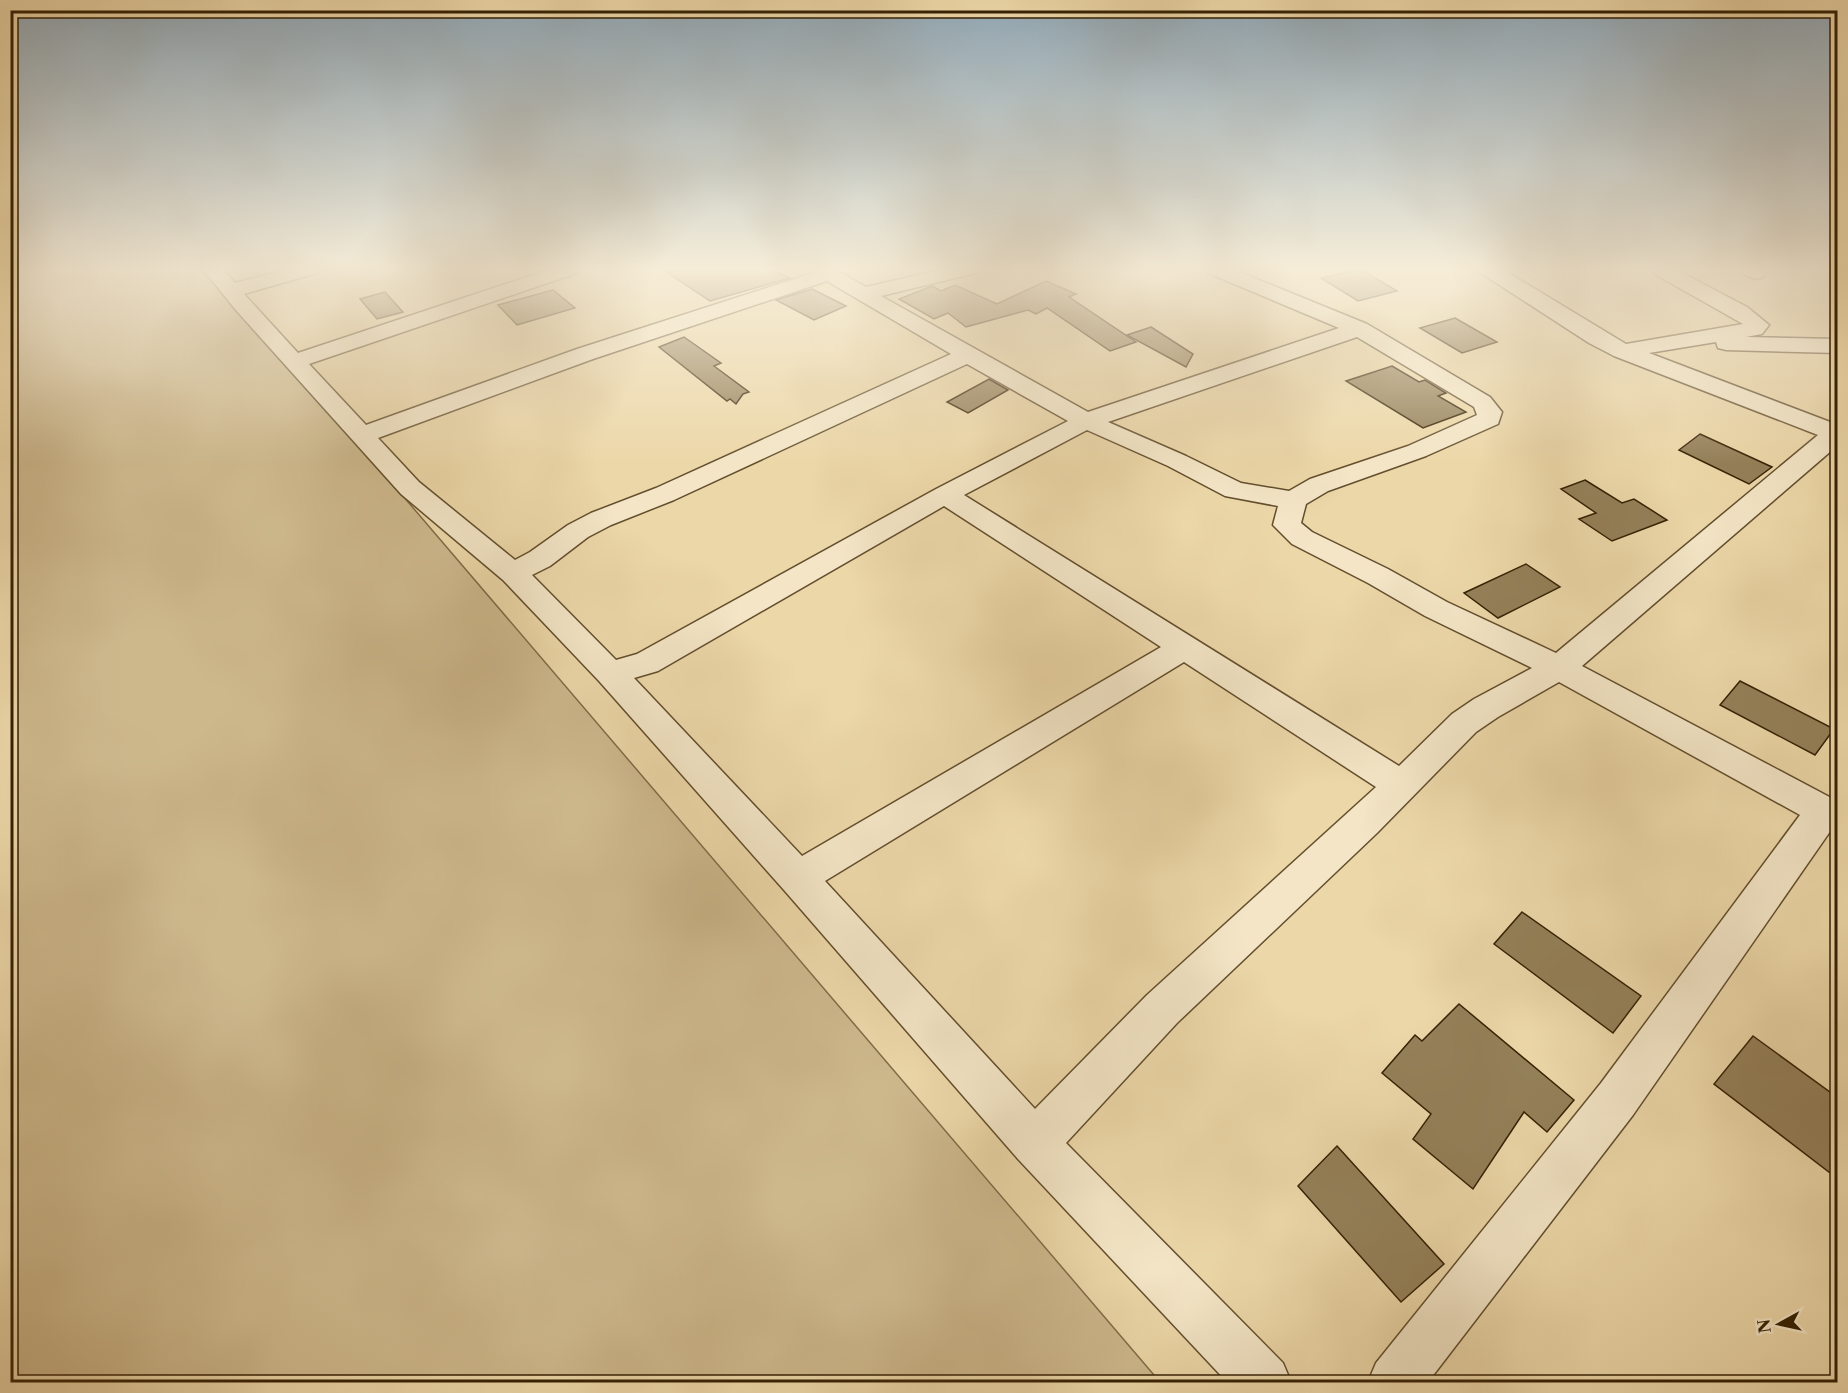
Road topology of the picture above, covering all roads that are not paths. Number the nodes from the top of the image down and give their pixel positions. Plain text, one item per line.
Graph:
1 (269, 334) edge
2 (377, 334) edge
3 (643, 334) edge
4 (932, 334) edge
5 (1344, 334) edge
6 (1367, 334) edge
7 (1591, 334) edge
8 (1724, 334) edge
9 (1682, 341) junction
10 (1838, 346) edge
11 (1622, 351) junction
12 (968, 355) junction
13 (294, 362) junction
14 (1086, 421) junction
15 (1837, 433) edge
16 (361, 435) junction
17 (945, 495) junction
18 (1290, 513) junction
19 (513, 573) junction
20 (1185, 647) junction
21 (1559, 668) junction
22 (610, 673) junction
23 (1401, 785) junction
24 (1833, 809) edge
25 (798, 878) junction
26 (1034, 1143) junction
27 (1264, 1383) edge
28 (1395, 1383) edge

1 - 13 street
2 - 13 street
3 - 16 street
4 - 12 street
5 - 14 street
6 - 18 street
7 - 11 street
8 - 9 street
9 - 10 street
9 - 11 street
11 - 15 street
12 - 14 street
12 - 19 street
13 - 16 street
14 - 17 street
14 - 18 street
15 - 21 street
16 - 19 street
17 - 20 street
17 - 22 street
18 - 21 street
19 - 22 street
20 - 23 street
20 - 25 street
21 - 23 street
21 - 24 street
22 - 25 street
23 - 26 street
24 - 28 street
25 - 26 street
26 - 27 street

